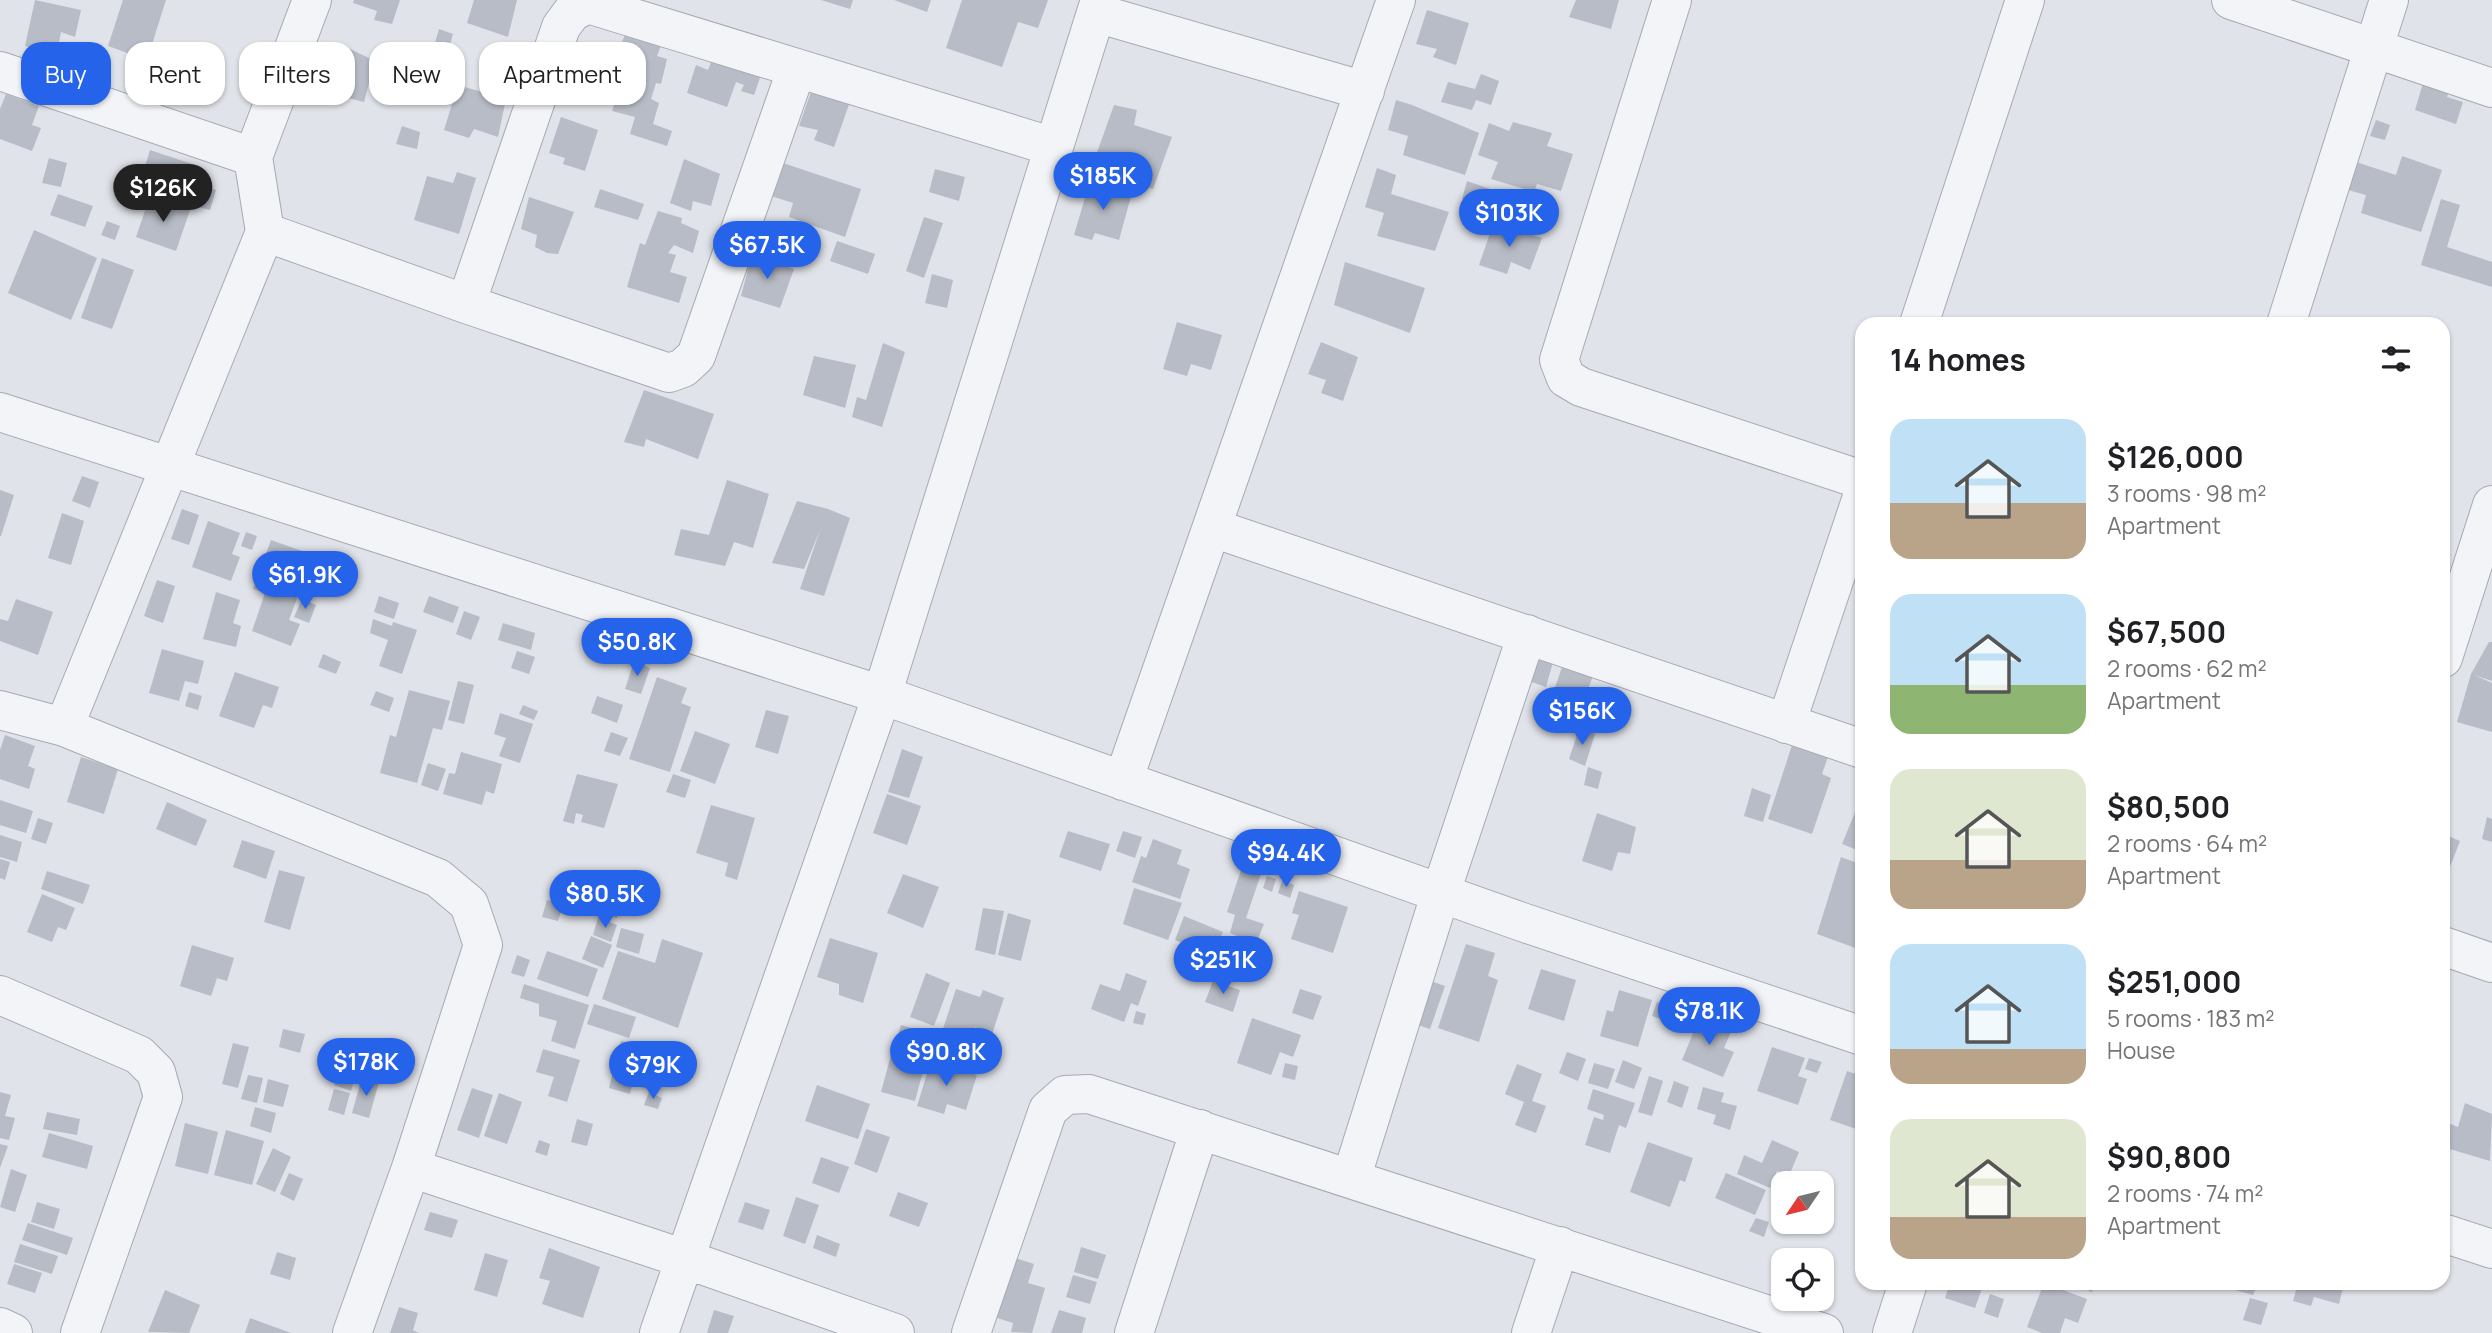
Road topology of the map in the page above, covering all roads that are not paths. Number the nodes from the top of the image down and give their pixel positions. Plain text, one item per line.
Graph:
1 (312, 0) edge
2 (1396, 0) edge
3 (1672, 0) edge
4 (2025, 0) edge
5 (2231, 0) edge
6 (2389, 0) edge
7 (1098, 7) edge
8 (2375, 48) junction
9 (797, 68) junction
10 (0, 71) edge
11 (2492, 88) edge
12 (1365, 91) junction
13 (1054, 146) junction
14 (253, 157) junction
15 (265, 232) junction
16 (466, 304) junction
17 (1921, 317) edge
18 (2288, 317) edge
19 (0, 412) edge
20 (170, 467) junction
21 (1855, 478) edge
22 (2492, 505) edge
23 (1855, 518) edge
24 (1213, 528) junction
25 (2465, 609) edge
26 (1527, 634) junction
27 (2450, 642) edge
28 (882, 695) junction
29 (0, 710) edge
30 (1786, 724) junction
31 (64, 727) junction
32 (1855, 747) edge
33 (1123, 780) junction
34 (1441, 892) junction
35 (2450, 948) edge
36 (2492, 962) edge
37 (0, 995) edge
38 (1855, 1034) edge
39 (1200, 1129) junction
40 (411, 1168) junction
41 (1352, 1179) junction
42 (2450, 1235) edge
43 (1560, 1247) junction
44 (2492, 1249) edge
45 (685, 1259) junction
46 (1906, 1290) edge
47 (0, 1327) edge
48 (13, 1333) edge
49 (80, 1333) edge
50 (352, 1333) edge
51 (659, 1333) edge
52 (895, 1333) edge
53 (971, 1333) edge
54 (1134, 1333) edge
55 (1531, 1333) edge
56 (1824, 1333) edge
57 (1892, 1333) edge

1 - 14 street
2 - 12 street
3 - 21 street
4 - 17 street
5 - 8 street
6 - 8 street
7 - 12 street
7 - 13 street
8 - 11 street
8 - 18 street
9 - 13 street
9 - 16 street
9 - 16 street
10 - 14 street
12 - 24 street
13 - 28 street
14 - 15 street
15 - 16 street
15 - 20 street
19 - 20 street
20 - 28 street
20 - 31 street
22 - 25 street
23 - 30 street
24 - 26 street
24 - 33 street
25 - 27 street
26 - 30 street
26 - 34 street
28 - 33 street
28 - 45 street
29 - 31 street
30 - 32 street
31 - 40 street
33 - 34 street
34 - 38 street
34 - 41 street
35 - 36 street
37 - 49 street
39 - 41 street
39 - 53 street
39 - 54 street
40 - 45 street
40 - 50 street
41 - 43 street
42 - 44 street
43 - 55 street
43 - 56 street
45 - 51 street
45 - 52 street
46 - 57 street
47 - 48 street

